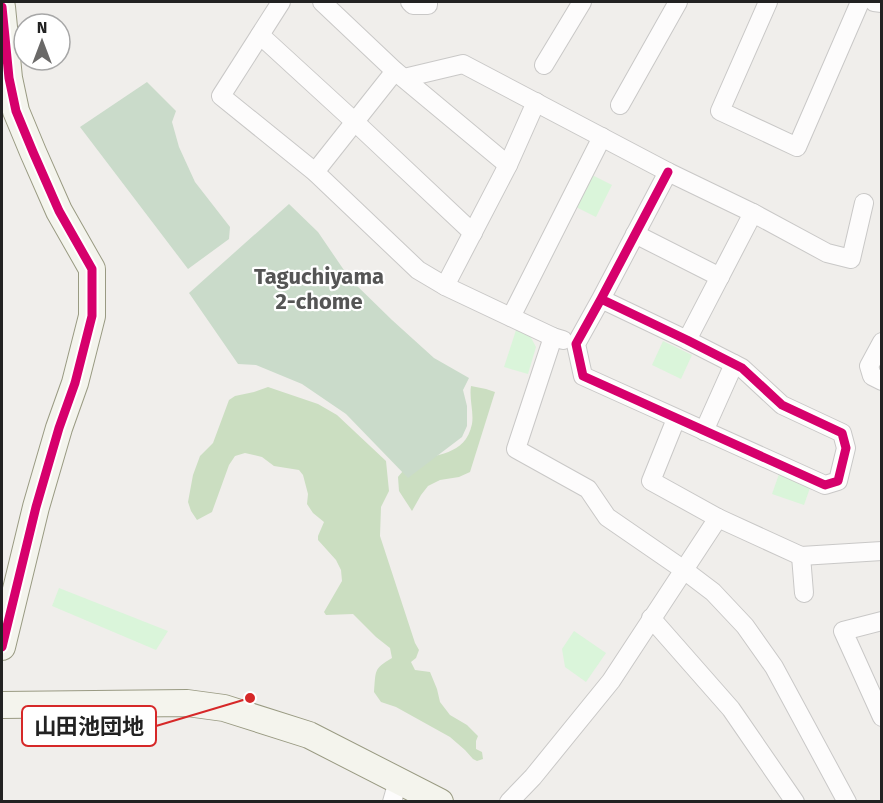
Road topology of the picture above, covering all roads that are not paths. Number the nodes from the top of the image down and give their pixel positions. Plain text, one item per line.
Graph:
1 (281, 2) edge
2 (322, 2) edge
3 (410, 2) edge
4 (428, 2) edge
5 (582, 2) edge
6 (678, 2) edge
7 (768, 2) edge
8 (860, 2) edge
9 (874, 2) edge
10 (882, 3) edge
11 (2, 7) edge
12 (260, 35) junction
13 (544, 65) dead end
14 (400, 75) junction
15 (536, 102) junction
16 (620, 105) dead end
17 (355, 122) junction
18 (602, 137) junction
19 (508, 165) junction
20 (315, 172) junction
21 (668, 172) junction
22 (864, 203) dead end
23 (753, 213) junction
24 (473, 233) junction
25 (635, 234) junction
26 (720, 277) junction
27 (445, 286) junction
28 (601, 299) junction
29 (511, 317) junction
30 (553, 337) junction
31 (687, 340) junction
32 (882, 342) edge
33 (576, 344) junction
34 (734, 364) junction
35 (882, 381) edge
36 (676, 419) junction
37 (704, 431) junction
38 (718, 518) junction
39 (882, 551) edge
40 (801, 556) junction
41 (684, 570) junction
42 (804, 593) dead end
43 (7, 598) edge
44 (651, 618) junction
45 (882, 621) edge
46 (2, 647) edge
47 (2, 705) edge
48 (882, 717) edge
49 (395, 791) edge
50 (440, 801) edge
51 (509, 801) edge
52 (795, 801) edge
53 (847, 801) edge

1 - 12 street
2 - 14 street
3 - 4 street
5 - 13 street
6 - 16 street
7 - 8 street
9 - 10 street
11 - 43 street
12 - 17 street
12 - 20 street
14 - 15 street
14 - 17 street
14 - 19 street
15 - 18 street
15 - 19 street
17 - 20 street
17 - 24 street
18 - 21 street
18 - 29 street
19 - 24 street
20 - 27 street
21 - 23 street
21 - 25 street
22 - 23 street
23 - 26 street
24 - 27 street
25 - 26 street
25 - 28 street
26 - 31 street
27 - 29 street
28 - 31 street
28 - 33 street
29 - 30 street
30 - 33 street
30 - 41 street
31 - 34 street
32 - 35 street
33 - 36 street
34 - 37 street
34 - 37 street
36 - 37 street
36 - 38 street
38 - 40 street
38 - 41 street
39 - 40 street
40 - 42 street
41 - 44 street
41 - 53 street
43 - 46 street
44 - 51 street
44 - 52 street
45 - 48 street
47 - 49 street
49 - 50 street

